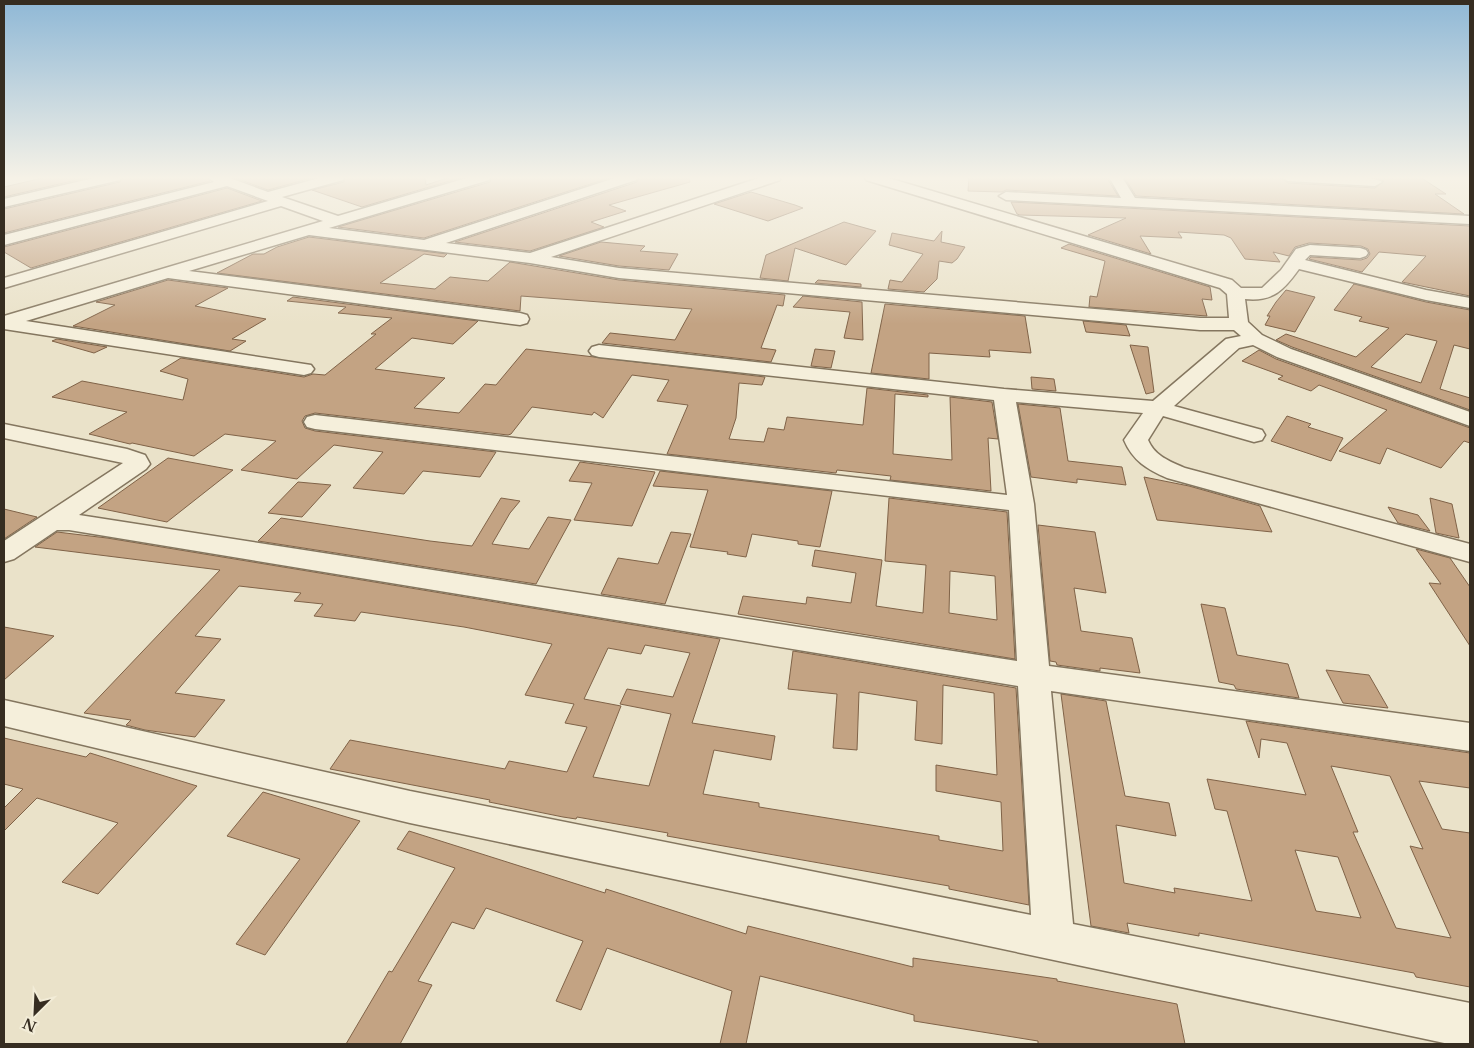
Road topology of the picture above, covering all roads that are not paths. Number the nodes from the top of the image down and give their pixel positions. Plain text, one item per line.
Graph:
1 (55, 226) edge
2 (188, 226) edge
3 (320, 226) edge
4 (481, 226) edge
5 (627, 226) edge
6 (1034, 226) edge
7 (306, 230) junction
8 (4, 240) edge
9 (422, 245) junction
10 (1360, 253) dead end
11 (530, 258) junction
12 (1296, 263) junction
13 (164, 273) junction
14 (4, 283) edge
15 (1236, 292) junction
16 (1470, 303) edge
17 (520, 319) dead end
18 (4, 323) edge
19 (1247, 331) junction
20 (599, 351) dead end
21 (304, 369) dead end
22 (1004, 395) junction
23 (1158, 408) junction
24 (1470, 419) edge
25 (314, 422) dead end
26 (4, 431) edge
27 (1254, 435) dead end
28 (1021, 504) junction
29 (51, 522) junction
30 (4, 553) edge
31 (1470, 553) edge
32 (1034, 676) junction
33 (4, 713) edge
34 (1470, 737) edge
35 (1052, 940) junction
36 (1470, 1026) edge

1 - 8 street
2 - 14 street
3 - 7 street
4 - 9 street
5 - 11 street
6 - 15 street
7 - 9 street
7 - 13 street
9 - 11 street
10 - 12 street
11 - 19 street
12 - 15 street
12 - 16 street
13 - 17 street
13 - 18 street
15 - 19 street
18 - 21 street
19 - 23 street
19 - 24 street
20 - 22 street
22 - 23 street
22 - 28 street
23 - 27 street
23 - 31 street
25 - 28 street
26 - 29 street
28 - 32 street
29 - 30 street
29 - 32 street
32 - 34 street
32 - 35 street
33 - 35 street
35 - 36 street

